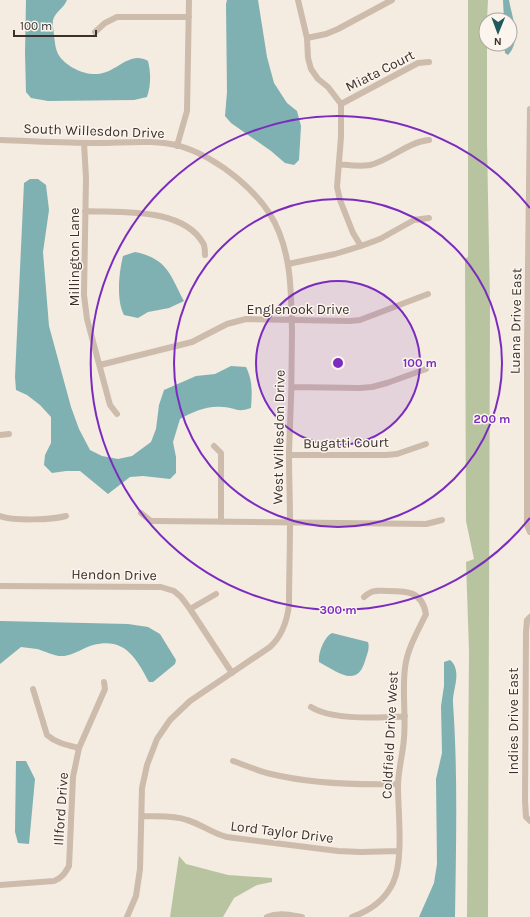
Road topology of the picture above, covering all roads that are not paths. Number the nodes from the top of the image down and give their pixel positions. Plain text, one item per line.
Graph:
1 (189, 0) edge
2 (298, 0) edge
3 (392, 0) edge
4 (189, 17) junction
5 (95, 32) dead end
6 (306, 38) junction
7 (429, 62) dead end
8 (342, 104) junction
9 (530, 109) edge
10 (0, 140) edge
11 (429, 140) dead end
12 (84, 143) junction
13 (177, 146) junction
14 (339, 164) junction
15 (247, 187) joint
16 (530, 209) edge
17 (85, 211) junction
18 (429, 218) dead end
19 (361, 246) junction
20 (205, 255) dead end
21 (288, 264) junction
22 (529, 272) edge
23 (428, 294) dead end
24 (292, 320) junction
25 (529, 335) edge
26 (100, 365) junction
27 (426, 369) dead end
28 (292, 387) junction
29 (117, 414) dead end
30 (9, 434) dead end
31 (0, 435) edge
32 (426, 444) dead end
33 (214, 446) dead end
34 (289, 455) junction
35 (528, 469) edge
36 (141, 513) dead end
37 (0, 516) edge
38 (66, 516) dead end
39 (442, 520) dead end
40 (221, 522) junction
41 (290, 523) junction
42 (530, 532) edge
43 (0, 586) edge
44 (216, 594) dead end
45 (364, 596) dead end
46 (190, 609) junction
47 (529, 618) edge
48 (232, 673) junction
49 (104, 682) dead end
50 (528, 682) edge
51 (33, 689) dead end
52 (312, 707) dead end
53 (405, 716) junction
54 (78, 748) junction
55 (528, 754) edge
56 (233, 761) dead end
57 (398, 784) junction
58 (142, 816) junction
59 (530, 821) edge
60 (399, 852) junction
61 (0, 885) edge
62 (127, 917) edge
63 (267, 917) edge
64 (302, 917) edge
65 (352, 917) edge

1 - 4 street
2 - 6 street
3 - 6 street
4 - 5 street
4 - 13 street
6 - 8 street
7 - 8 street, Miata Court
8 - 14 street
9 - 16 street, Luana Drive East
10 - 12 street, South Willesdon Drive
11 - 14 street
12 - 13 street, South Willesdon Drive
12 - 17 street, Millington Lane
13 - 15 street, South Willesdon Drive
14 - 19 street
15 - 21 street, West Willesdon Drive
16 - 22 street, Luana Drive East
17 - 20 street
17 - 26 street, Millington Lane
18 - 19 street
19 - 21 street
21 - 24 street, West Willesdon Drive
22 - 25 street, Luana Drive East
23 - 24 street, Englenook Drive
24 - 26 street, Englenook Drive
24 - 28 street, West Willesdon Drive
25 - 35 street, Luana Drive East
26 - 29 street, Millington Lane
27 - 28 street
28 - 34 street, West Willesdon Drive
30 - 31 street
32 - 34 street, Bugatti Court
33 - 40 street
34 - 41 street, West Willesdon Drive
35 - 42 street, Luana Drive East
36 - 40 street
37 - 38 street
39 - 41 street
40 - 41 street
41 - 48 street, West Willesdon Drive
43 - 46 street, Hendon Drive
44 - 46 street
45 - 53 street, Coldfield Drive West
46 - 48 street, Hendon Drive
47 - 50 street, Indies Drive East
48 - 58 street, West Willesdon Drive
49 - 54 street, Illford Drive
50 - 55 street, Indies Drive East
51 - 54 street
52 - 53 street
53 - 57 street, Coldfield Drive West
54 - 61 street, Illford Drive
55 - 59 street, Indies Drive East
56 - 57 street
57 - 60 street, Coldfield Drive West
58 - 60 street, Lord Taylor Drive
58 - 62 street, West Willesdon Drive
60 - 65 street, Coldfield Drive West
63 - 64 street

